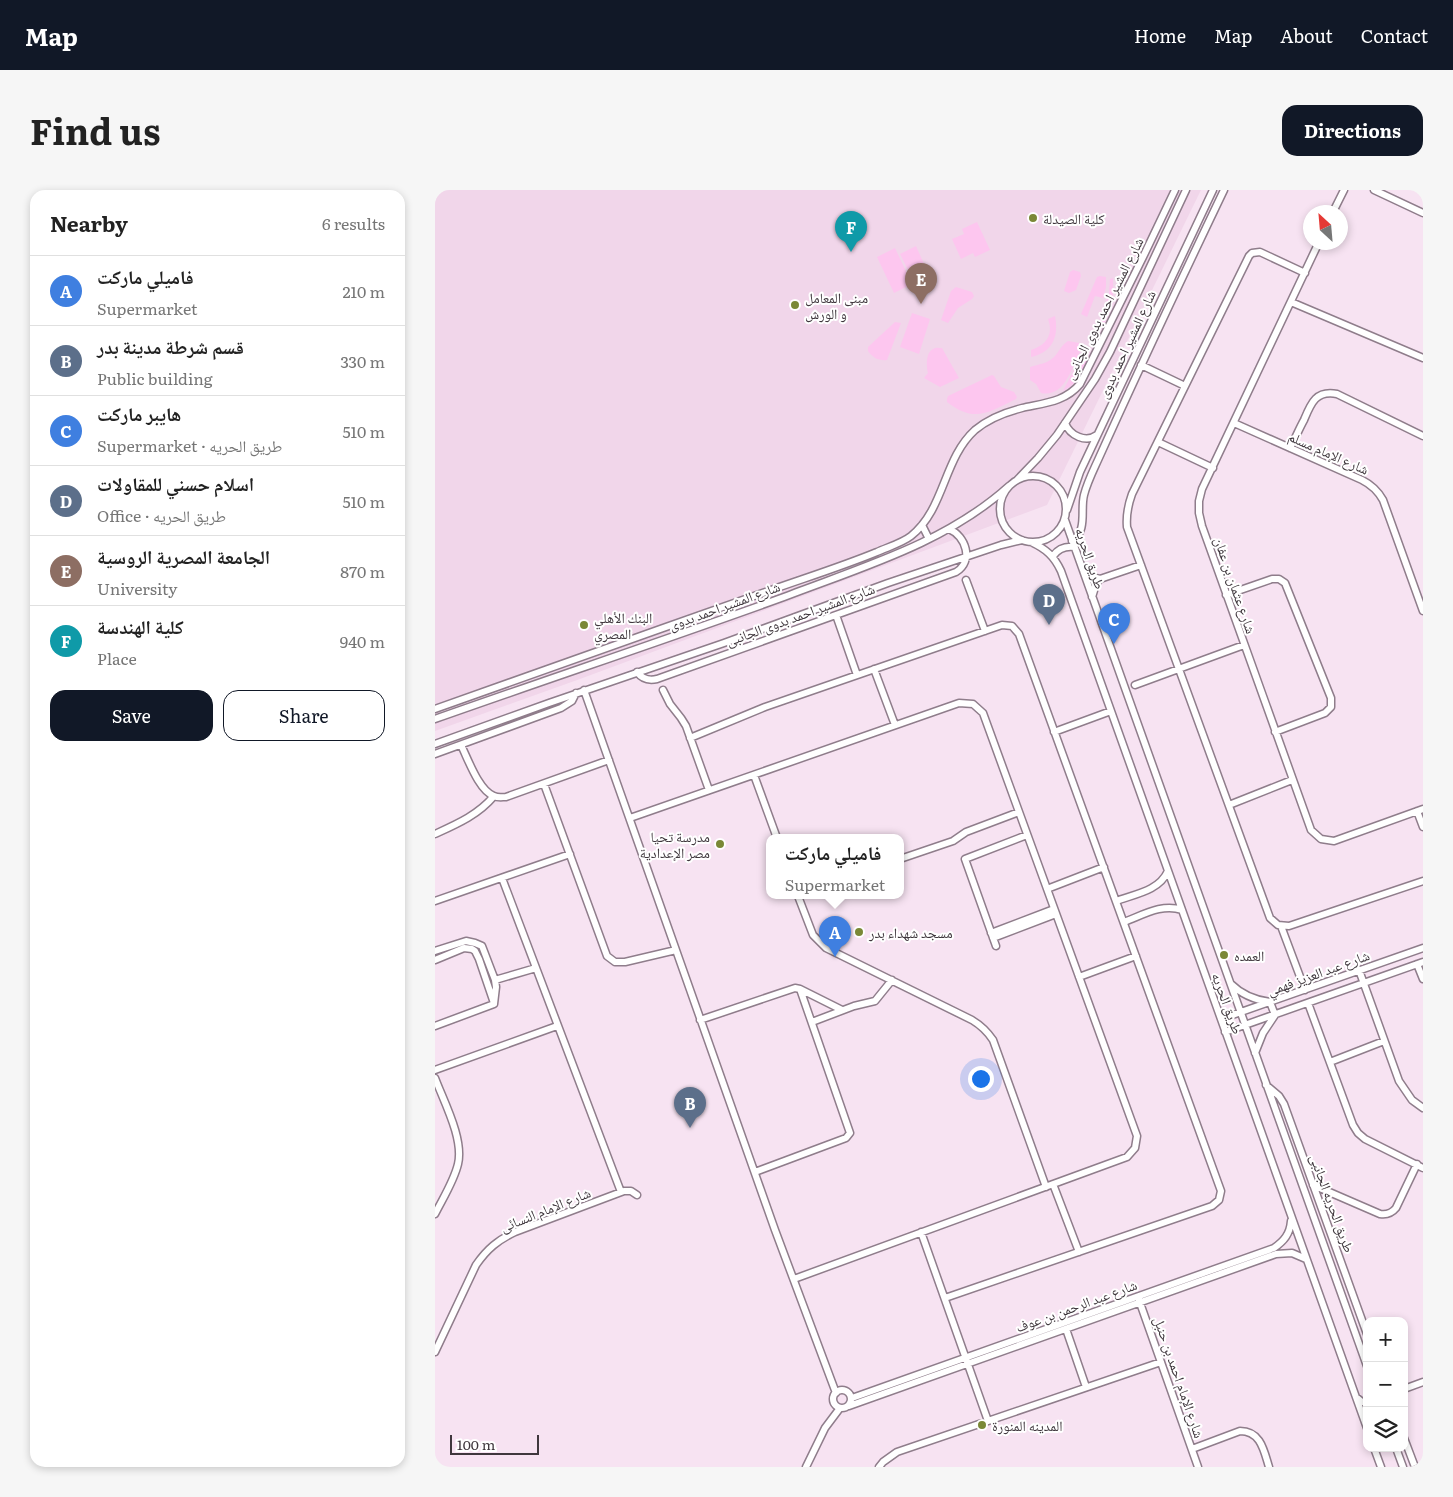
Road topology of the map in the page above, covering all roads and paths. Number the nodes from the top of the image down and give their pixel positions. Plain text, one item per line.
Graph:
1 (1175, 190) edge
2 (1186, 190) edge
3 (1213, 190) edge
4 (1224, 190) edge
5 (1344, 190) edge
6 (1374, 190) edge
7 (1336, 205) edge
8 (1423, 213) edge
9 (1315, 250) edge
10 (1143, 257) junction
11 (1152, 262) junction
12 (1305, 273) junction
13 (1291, 302) junction
14 (1144, 337) junction
15 (1153, 340) junction
16 (1423, 358) edge
17 (1141, 365) junction
18 (1087, 373) junction
19 (1095, 379) junction
20 (1122, 383) junction
21 (1131, 386) junction
22 (1185, 386) junction
23 (1065, 423) junction
24 (1234, 423) junction
25 (1097, 435) junction
26 (1423, 436) edge
27 (1158, 442) junction
28 (1290, 448) junction
29 (1213, 468) junction
30 (1080, 472) junction
31 (1091, 477) junction
32 (1017, 480) junction
33 (1009, 486) junction
34 (1067, 510) junction
35 (1065, 520) junction
36 (922, 525) junction
37 (949, 529) junction
38 (929, 539) junction
39 (906, 540) junction
40 (1022, 540) junction
41 (1031, 542) junction
42 (1073, 544) junction
43 (910, 548) junction
44 (1053, 556) junction
45 (966, 557) junction
46 (1141, 564) junction
47 (1082, 569) junction
48 (1100, 579) junction
49 (966, 580) dead end
50 (1423, 586) edge
51 (1415, 589) junction
52 (1226, 595) junction
53 (1092, 597) junction
54 (845, 599) junction
55 (849, 610) junction
56 (1423, 611) edge
57 (835, 615) junction
58 (985, 630) junction
59 (1244, 645) junction
60 (1179, 668) junction
61 (874, 669) junction
62 (637, 672) junction
63 (857, 675) junction
64 (1135, 684) dead end
65 (584, 690) junction
66 (663, 690) dead end
67 (576, 693) junction
68 (435, 709) edge
69 (1111, 711) junction
70 (515, 715) junction
71 (435, 719) edge
72 (518, 724) junction
73 (895, 725) junction
74 (1054, 732) junction
75 (1275, 732) junction
76 (691, 738) junction
77 (435, 744) edge
78 (461, 745) junction
79 (435, 754) edge
80 (609, 760) junction
81 (754, 775) junction
82 (1292, 780) junction
83 (544, 784) junction
84 (709, 790) junction
85 (494, 796) junction
86 (1229, 805) junction
87 (1420, 810) edge
88 (1019, 812) junction
89 (630, 818) junction
90 (1423, 827) edge
91 (435, 834) edge
92 (776, 834) edge
93 (1027, 835) junction
94 (570, 854) junction
95 (904, 859) edge
96 (1104, 868) junction
97 (1168, 871) junction
98 (502, 878) junction
99 (1423, 881) edge
100 (1047, 888) junction
101 (799, 899) edge
102 (1116, 900) junction
103 (435, 901) edge
104 (1182, 910) junction
105 (1055, 912) junction
106 (1124, 922) junction
107 (1281, 926) junction
108 (992, 935) junction
109 (463, 945) junction
110 (996, 946) dead end
111 (1423, 948) edge
112 (676, 950) junction
113 (435, 952) edge
114 (485, 952) junction
115 (477, 955) junction
116 (1136, 956) junction
117 (435, 960) edge
118 (1420, 963) edge
119 (536, 968) junction
120 (1359, 970) junction
121 (1079, 976) junction
122 (1423, 979) edge
123 (495, 980) junction
124 (891, 980) junction
125 (1229, 982) junction
126 (1363, 983) junction
127 (800, 989) junction
128 (1305, 990) junction
129 (1270, 1002) junction
130 (1308, 1003) junction
131 (494, 1004) junction
132 (842, 1010) junction
133 (1240, 1012) junction
134 (1275, 1015) junction
135 (1221, 1019) junction
136 (700, 1020) junction
137 (812, 1022) junction
138 (1245, 1025) junction
139 (435, 1026) edge
140 (557, 1026) junction
141 (1225, 1032) junction
142 (1384, 1041) junction
143 (1255, 1053) junction
144 (1330, 1062) junction
145 (435, 1070) edge
146 (435, 1078) edge
147 (1266, 1086) junction
148 (1423, 1108) edge
149 (1420, 1166) edge
150 (755, 1172) junction
151 (1313, 1185) junction
152 (1049, 1186) junction
153 (621, 1192) junction
154 (637, 1195) dead end
155 (435, 1214) edge
156 (1291, 1218) junction
157 (921, 1232) junction
158 (1079, 1252) junction
159 (1307, 1259) junction
160 (793, 1279) junction
161 (945, 1298) junction
162 (1139, 1299) junction
163 (1363, 1323) edge
164 (1066, 1329) junction
165 (435, 1352) edge
166 (967, 1361) junction
167 (1161, 1362) junction
168 (1366, 1362) edge
169 (1423, 1382) edge
170 (1087, 1387) junction
171 (1408, 1388) edge
172 (835, 1393) junction
173 (852, 1398) junction
174 (1356, 1398) junction
175 (1363, 1402) edge
176 (849, 1406) junction
177 (840, 1408) junction
178 (1363, 1417) edge
179 (988, 1421) junction
180 (1192, 1449) junction
181 (1408, 1449) edge
182 (1375, 1452) edge
183 (1397, 1452) edge
184 (806, 1467) edge
185 (879, 1467) edge
186 (1198, 1467) edge
187 (1269, 1467) edge
188 (1381, 1467) edge
189 (1403, 1467) edge
190 (1415, 1467) edge

1 - 10 street, شارع المشير احمد بدوى الجانبى
2 - 11 street, شارع المشير احمد بدوى
3 - 14 street, شارع المشير احمد بدوى
4 - 15 street
5 - 7 street
6 - 8 street
9 - 12 street, شارع عثمان بن عفان
10 - 11 street
10 - 18 street, شارع المشير احمد بدوى الجانبى
11 - 19 street, شارع المشير احمد بدوى
12 - 13 street, شارع عثمان بن عفان
12 - 22 street
13 - 16 street
13 - 24 street, شارع عثمان بن عفان
14 - 15 street
14 - 20 street, شارع المشير احمد بدوى
15 - 17 street
17 - 21 street
17 - 22 street
18 - 19 street
18 - 36 street, شارع المشير احمد بدوى الجانبى
19 - 23 street, شارع المشير احمد بدوى
20 - 21 street
20 - 25 street, شارع المشير احمد بدوى
21 - 31 street
22 - 27 street
23 - 25 street
23 - 32 street, شارع المشير احمد بدوى
24 - 28 street, شارع الإمام مسلم
24 - 29 street, شارع عثمان بن عفان
25 - 30 street, شارع المشير احمد بدوى
26 - 28 street
27 - 29 street
27 - 46 street
28 - 51 street, شارع الإمام مسلم
29 - 52 street, شارع عثمان بن عفان
30 - 31 street
30 - 34 street, شارع المشير احمد بدوى
31 - 42 street
32 - 33 street
32 - 34 street
33 - 37 street, شارع المشير احمد بدوى
33 - 40 street
34 - 35 street
35 - 41 street
35 - 42 street, طريق الحريه
36 - 38 street
36 - 39 street, شارع المشير احمد بدوى الجانبى
37 - 38 street, شارع المشير احمد بدوى
37 - 45 street
38 - 43 street, شارع المشير احمد بدوى
39 - 43 street
39 - 68 street, شارع المشير احمد بدوى الجانبى
40 - 41 street
40 - 45 street
41 - 44 street
42 - 44 street
42 - 47 street, طريق الحريه
43 - 71 street, شارع المشير احمد بدوى
44 - 69 street, طريق الحريه
45 - 54 street
45 - 55 street, شارع المشير احمد بدوى الجانبى
46 - 48 street
46 - 60 street
47 - 48 street
47 - 53 street, طريق الحريه
48 - 53 street
49 - 58 street
50 - 51 street
51 - 56 street, شارع الإمام مسلم
52 - 59 street, شارع عثمان بن عفان
52 - 75 street
53 - 125 street, طريق الحريه
54 - 55 street
54 - 62 street
55 - 57 street, شارع المشير احمد بدوى الجانبى
57 - 62 street, شارع المشير احمد بدوى الجانبى
57 - 63 street
58 - 61 street
58 - 74 street
59 - 60 street
59 - 75 street, شارع عثمان بن عفان
60 - 64 street
60 - 86 street
61 - 63 street
61 - 73 street
62 - 65 street
63 - 76 street
65 - 67 street
65 - 80 street
66 - 76 street
67 - 70 street
67 - 72 street
69 - 74 street
69 - 97 street, طريق الحريه
70 - 72 street
70 - 77 street
72 - 78 street
73 - 81 street
73 - 88 street
74 - 96 street
75 - 82 street, شارع عثمان بن عفان
76 - 84 street
78 - 79 street
78 - 85 street
80 - 83 street
80 - 89 street
81 - 84 street
81 - 92 street
82 - 86 street
82 - 87 street, شارع عثمان بن عفان
83 - 85 street
83 - 94 street
84 - 89 street
85 - 91 street
86 - 107 street
87 - 90 street
88 - 93 street
88 - 95 street
89 - 112 street
93 - 100 street
93 - 108 street
94 - 98 street
94 - 112 street
96 - 100 street
96 - 102 street
97 - 102 street
97 - 104 street, طريق الحريه
98 - 103 street
98 - 119 street
99 - 107 street
100 - 105 street
101 - 124 street
102 - 106 street
104 - 106 street
104 - 135 street, طريق الحريه
105 - 108 street
105 - 121 street
106 - 116 street
107 - 128 street
108 - 110 street
109 - 113 street
109 - 114 street
109 - 115 street
109 - 117 street
111 - 120 street, شارع عبد العزيز فهمي
112 - 136 street
114 - 115 street
114 - 123 street
115 - 131 street
116 - 121 street
116 - 158 street
118 - 122 street
118 - 126 street, شارع عبد العزيز فهمي
119 - 123 street
119 - 140 street
120 - 126 street
120 - 128 street, شارع عبد العزيز فهمي
121 - 152 street
123 - 131 street
124 - 132 street
124 - 152 street
125 - 129 street
125 - 133 street, طريق الحريه
126 - 130 street, شارع عبد العزيز فهمي
126 - 142 street
127 - 132 street
127 - 136 street
127 - 137 street
128 - 129 street, شارع عبد العزيز فهمي
129 - 133 street, شارع عبد العزيز فهمي
129 - 134 street
130 - 134 street, شارع عبد العزيز فهمي
130 - 144 street
131 - 139 street
132 - 137 street
133 - 135 street, شارع عبد العزيز فهمي
133 - 138 street, طريق الحريه
134 - 138 street, شارع عبد العزيز فهمي
134 - 143 street
135 - 141 street, طريق الحريه
136 - 150 street
137 - 150 street
138 - 141 street, شارع عبد العزيز فهمي
138 - 143 street, طريق الحريه
140 - 145 street
140 - 153 street
141 - 156 street, طريق الحريه
142 - 144 street
142 - 148 street
143 - 147 street, طريق الحريه
144 - 149 street
146 - 155 street
147 - 151 street, طريق الحريه الجانبى
147 - 168 street, طريق الحريه
149 - 151 street
150 - 160 street
151 - 163 street, طريق الحريه الجانبى
152 - 157 street
152 - 158 street
153 - 154 street
153 - 165 street, شارع الإمام النسائى
156 - 159 street, طريق الحريه
156 - 162 street, شارع عبد الرحمن بن عوف
157 - 160 street
157 - 161 street
158 - 161 street
159 - 162 street, شارع عبد الرحمن بن عوف
159 - 174 street, طريق الحريه
160 - 172 street
161 - 166 street
162 - 164 street, شارع عبد الرحمن بن عوف
162 - 166 street, شارع عبد الرحمن بن عوف
162 - 167 street, شارع الإمام احمد بن حنبل
164 - 166 street, شارع عبد الرحمن بن عوف
164 - 170 street
166 - 173 street, شارع عبد الرحمن بن عوف
166 - 176 street, شارع عبد الرحمن بن عوف
166 - 179 street
167 - 170 street
167 - 180 street, شارع الإمام احمد بن حنبل
169 - 171 street
170 - 179 street
172 - 173 street
172 - 177 street
173 - 176 street
174 - 175 street
174 - 178 street, طريق الحريه
176 - 177 street
177 - 184 street
179 - 185 street
180 - 186 street, شارع الإمام احمد بن حنبل
180 - 187 street
181 - 190 street
182 - 188 street
183 - 189 street

